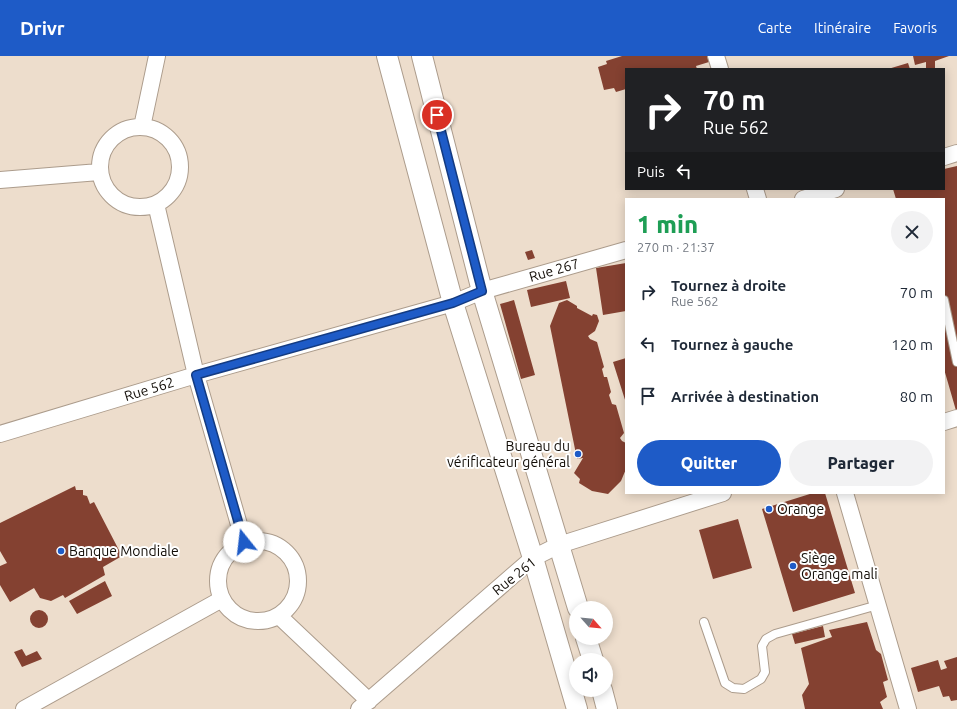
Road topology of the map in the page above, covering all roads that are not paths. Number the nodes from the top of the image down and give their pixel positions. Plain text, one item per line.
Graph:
1 (158, 56) edge
2 (387, 56) edge
3 (422, 56) edge
4 (716, 56) edge
5 (720, 68) edge
6 (142, 127) junction
7 (957, 153) edge
8 (945, 157) edge
9 (99, 172) junction
10 (0, 180) edge
11 (833, 190) edge
12 (805, 198) edge
13 (156, 204) junction
14 (625, 250) edge
15 (482, 291) junction
16 (453, 303) junction
17 (945, 305) edge
18 (957, 362) edge
19 (196, 375) junction
20 (957, 418) edge
21 (945, 422) edge
22 (0, 434) edge
23 (720, 494) edge
24 (845, 494) edge
25 (244, 542) junction
26 (560, 545) junction
27 (533, 558) junction
28 (222, 599) junction
29 (576, 601) edge
30 (878, 605) junction
31 (279, 616) junction
32 (704, 622) dead end
33 (604, 697) edge
34 (364, 705) edge
35 (24, 709) edge
36 (577, 709) edge
37 (607, 709) edge
38 (908, 709) edge

1 - 6 street
2 - 16 street
3 - 15 street
4 - 5 street
6 - 9 street
6 - 13 street
7 - 8 street
9 - 10 street
9 - 13 street
11 - 12 street
13 - 19 street
14 - 15 street, Rue 267
15 - 16 street, Rue 562
15 - 26 street
16 - 19 street, Rue 562
16 - 27 street
17 - 18 lane
19 - 22 street, Rue 562
19 - 25 street
20 - 21 street
23 - 26 street, Rue 261
24 - 30 street
25 - 28 street
25 - 31 street
26 - 27 street, Rue 261
26 - 29 street
27 - 34 street, Rue 261
27 - 36 street
28 - 31 street
28 - 35 street
30 - 32 lane
30 - 38 street
31 - 34 street
33 - 37 street

